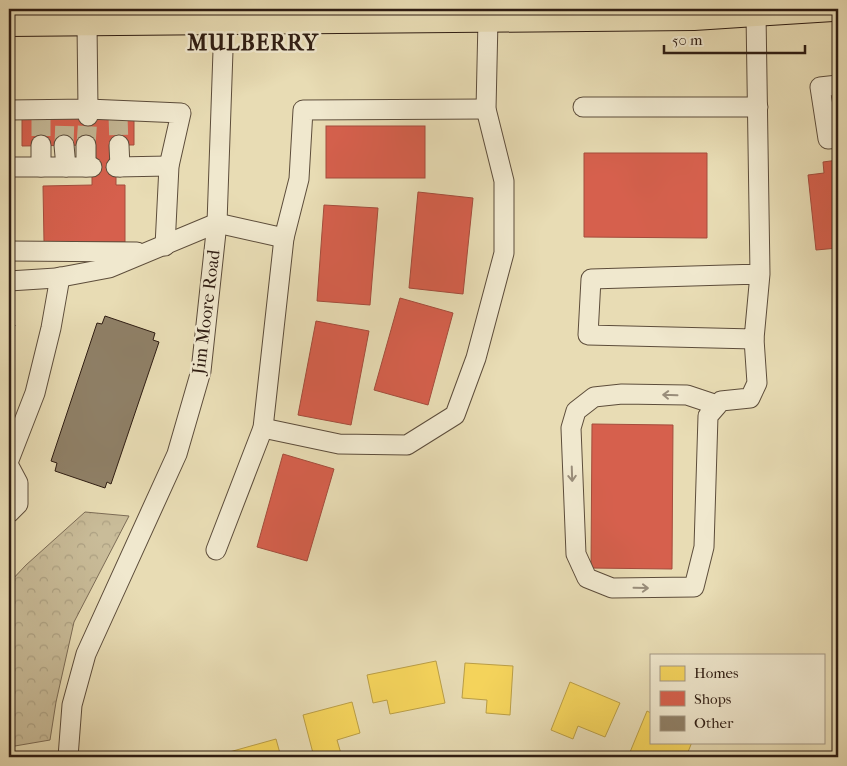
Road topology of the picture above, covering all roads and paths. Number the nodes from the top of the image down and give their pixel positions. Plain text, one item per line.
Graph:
1 (833, 9) edge
2 (756, 14) junction
3 (85, 16) edge
4 (172, 16) edge
5 (21, 19) edge
6 (488, 20) junction
7 (224, 22) junction
8 (838, 85) edge
9 (583, 106) dead end
10 (758, 106) junction
11 (486, 109) junction
12 (9, 110) edge
13 (88, 113) junction
14 (838, 138) edge
15 (41, 146) tunnel mouth
16 (64, 146) tunnel mouth
17 (86, 146) tunnel mouth
18 (119, 146) tunnel mouth
19 (66, 166) junction
20 (169, 166) junction
21 (9, 167) edge
22 (41, 167) junction
23 (217, 223) junction
24 (284, 238) junction
25 (157, 249) junction
26 (9, 250) edge
27 (30, 251) junction
28 (760, 274) junction
29 (60, 277) junction
30 (32, 280) junction
31 (9, 281) edge
32 (754, 339) junction
33 (717, 406) junction
34 (263, 428) junction
35 (9, 460) edge
36 (9, 466) edge
37 (9, 513) edge
38 (216, 550) dead end
39 (68, 757) edge

1 - 2 main road
2 - 6 main road
2 - 10 street
3 - 4 main road
3 - 5 main road
3 - 13 street
4 - 7 main road
6 - 7 main road
6 - 11 street
7 - 23 street, Jim Moore Road
8 - 14 street
9 - 10 street
10 - 28 street
11 - 24 street
11 - 34 street
12 - 13 street
13 - 20 street
15 - 22 street
16 - 19 street
17 - 19 street
18 - 20 street
19 - 22 street
20 - 25 street
21 - 22 street
23 - 24 street
23 - 25 street
23 - 39 street, Jim Moore Road
24 - 34 street
25 - 27 street
25 - 29 street
26 - 27 street
27 - 30 street
28 - 32 street
28 - 32 street
29 - 30 street
29 - 35 street
30 - 31 street
32 - 33 street
33 -> 33 street
34 - 38 street
36 - 37 street

